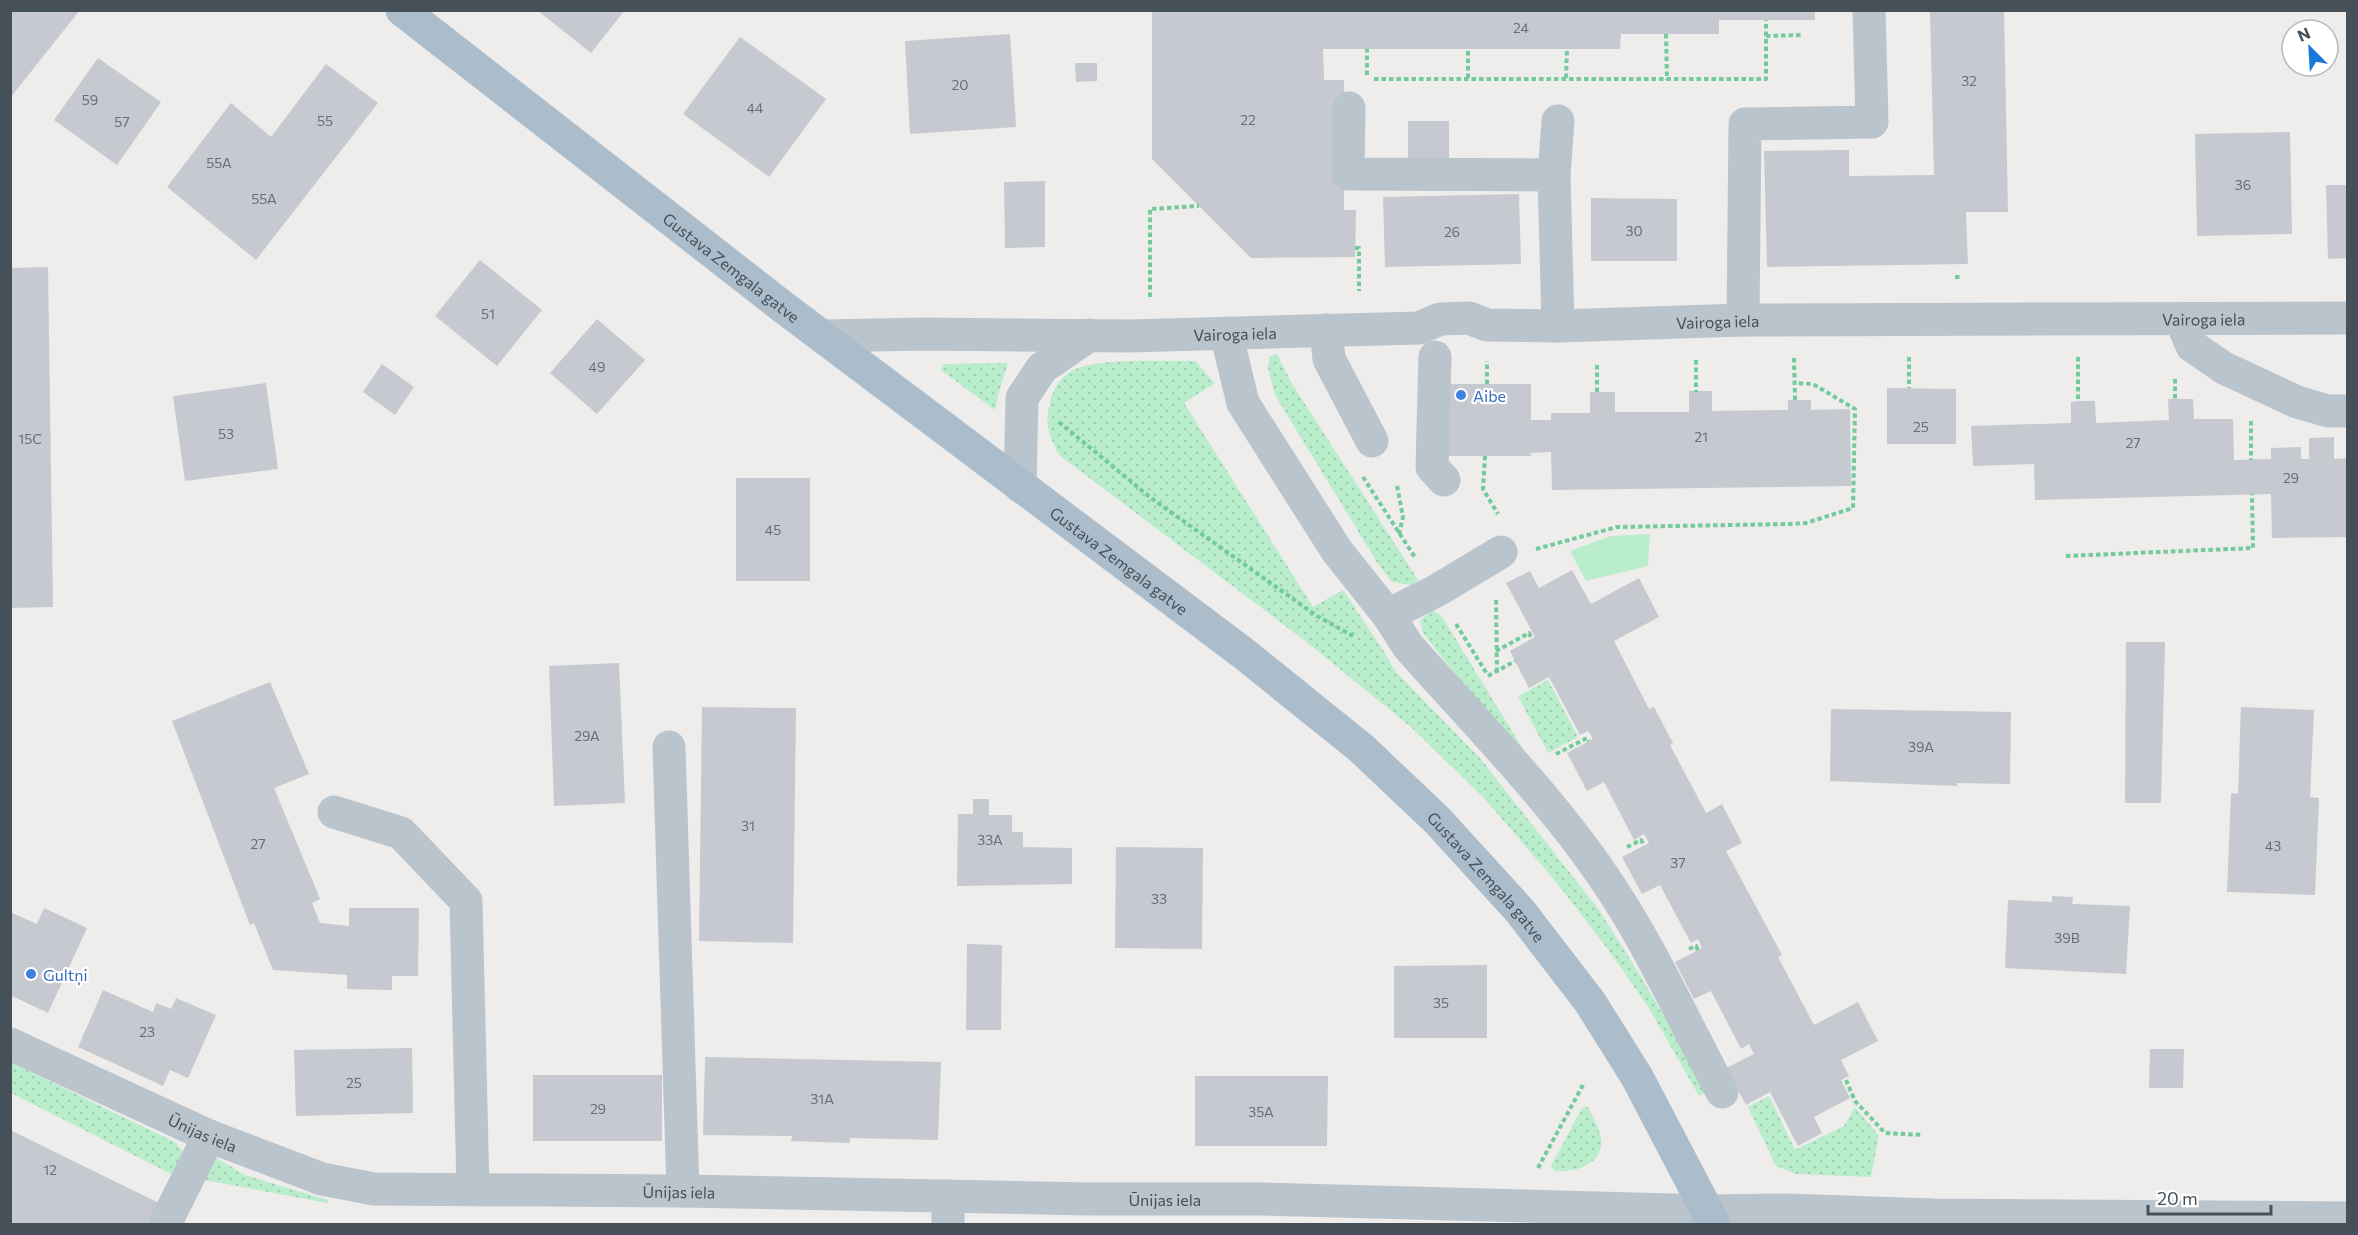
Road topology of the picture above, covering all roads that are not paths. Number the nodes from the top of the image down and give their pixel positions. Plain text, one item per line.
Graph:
1 (402, 10) edge
2 (1869, 10) edge
3 (1349, 108) dead end
4 (1557, 121) dead end
5 (1554, 175) junction
6 (2348, 318) edge
7 (1743, 320) junction
8 (2181, 320) junction
9 (1558, 326) junction
10 (1326, 330) junction
11 (1226, 333) junction
12 (1090, 335) junction
13 (824, 336) junction
14 (1435, 357) dead end
15 (2348, 411) edge
16 (1372, 441) dead end
17 (1444, 480) dead end
18 (1020, 486) junction
19 (1498, 553) road end
20 (1388, 615) junction
21 (669, 747) dead end
22 (334, 812) dead end
23 (10, 1044) edge
24 (1722, 1092) dead end
25 (209, 1136) junction
26 (473, 1189) junction
27 (683, 1191) junction
28 (948, 1210) edge
29 (1460, 1214) edge
30 (1712, 1218) edge
31 (2348, 1218) edge
32 (2242, 1220) edge
33 (165, 1224) edge

1 - 13 main road, Gustava Zemgala gatve
2 - 7 street
3 - 5 street
4 - 5 street
5 - 9 street
6 - 8 street, Vairoga iela
7 - 8 street, Vairoga iela
7 - 9 street, Vairoga iela
8 - 15 street
9 - 10 street, Vairoga iela
10 - 11 street, Vairoga iela
10 - 16 street
11 - 12 street, Vairoga iela
11 - 20 street
12 - 13 street, Vairoga iela
12 - 18 street
13 - 18 main road, Gustava Zemgala gatve
14 - 17 street
18 - 30 main road, Gustava Zemgala gatve
19 - 20 street
20 - 24 street
21 - 27 street
22 - 26 street
23 - 25 street, Ūnijas iela
25 - 26 street, Ūnijas iela
25 - 33 street
26 - 27 street, Ūnijas iela
27 - 28 street, Ūnijas iela
28 - 29 street, Ūnijas iela
29 - 30 street, Ūnijas iela
30 - 32 street, Ūnijas iela
31 - 32 street, Ūnijas iela

